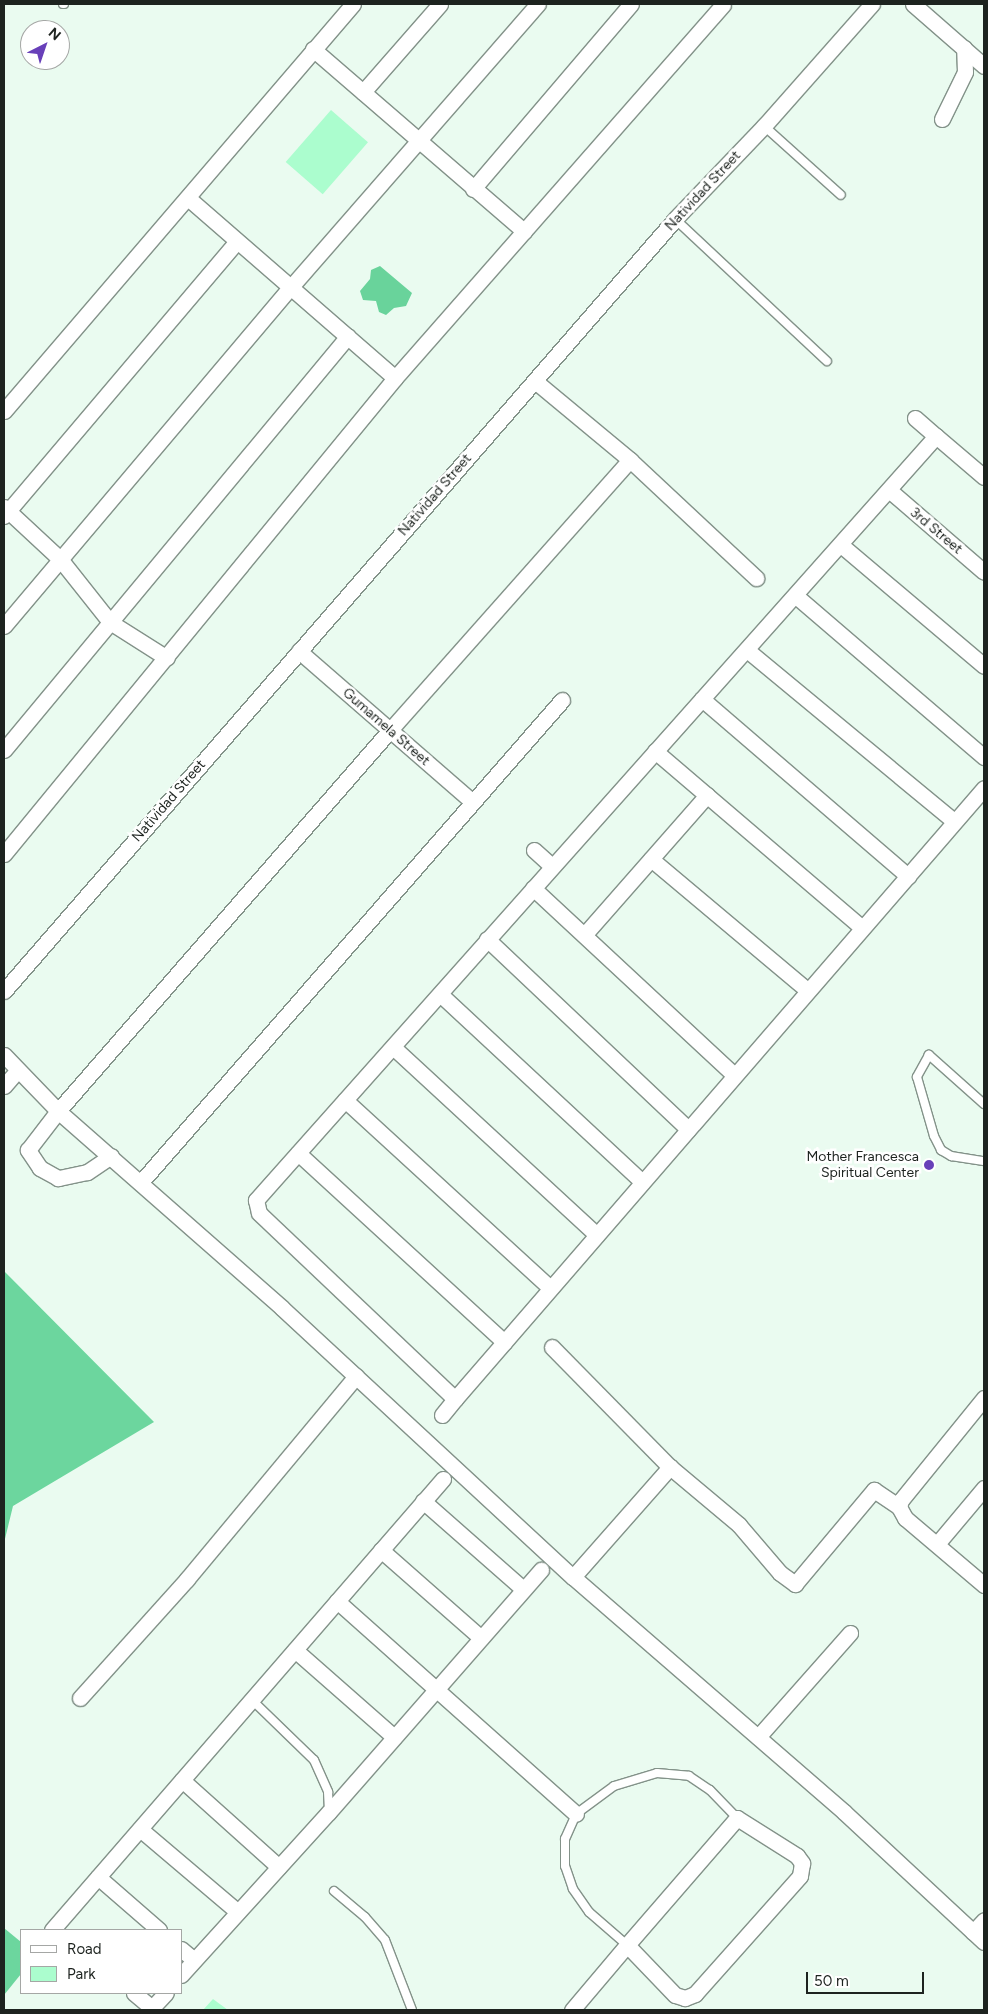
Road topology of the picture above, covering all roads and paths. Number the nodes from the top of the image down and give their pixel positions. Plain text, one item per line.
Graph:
1 (353, 4) edge
2 (440, 4) edge
3 (538, 4) edge
4 (631, 4) edge
5 (724, 4) edge
6 (872, 4) edge
7 (913, 4) edge
8 (964, 48) junction
9 (314, 49) junction
10 (984, 66) edge
11 (363, 92) junction
12 (942, 119) dead end
13 (764, 126) junction
14 (420, 141) junction
15 (473, 189) junction
16 (841, 195) dead end
17 (188, 198) junction
18 (675, 219) junction
19 (524, 231) junction
20 (237, 241) junction
21 (290, 288) junction
22 (348, 336) junction
23 (827, 361) dead end
24 (395, 378) junction
25 (535, 381) junction
26 (4, 411) edge
27 (915, 418) dead end
28 (936, 436) junction
29 (630, 460) junction
30 (984, 477) edge
31 (888, 490) junction
32 (5, 511) edge
33 (841, 545) junction
34 (60, 559) junction
35 (984, 572) edge
36 (756, 578) dead end
37 (796, 596) junction
38 (110, 622) junction
39 (4, 626) edge
40 (747, 650) junction
41 (299, 651) junction
42 (167, 658) junction
43 (984, 666) edge
44 (702, 699) junction
45 (562, 700) dead end
46 (390, 730) junction
47 (4, 750) edge
48 (655, 750) junction
49 (984, 757) edge
50 (984, 788) edge
51 (707, 795) junction
52 (473, 802) junction
53 (954, 821) junction
54 (534, 850) dead end
55 (4, 854) edge
56 (651, 859) junction
57 (552, 866) junction
58 (908, 876) junction
59 (534, 888) junction
60 (862, 928) junction
61 (585, 934) junction
62 (487, 939) junction
63 (807, 990) junction
64 (4, 991) edge
65 (440, 994) junction
66 (393, 1047) junction
67 (4, 1055) edge
68 (18, 1070) junction
69 (734, 1075) junction
70 (4, 1086) edge
71 (345, 1100) junction
72 (983, 1102) edge
73 (58, 1111) junction
74 (688, 1129) junction
75 (298, 1154) junction
76 (111, 1156) junction
77 (984, 1161) edge
78 (141, 1182) junction
79 (642, 1182) junction
80 (597, 1235) junction
81 (550, 1288) junction
82 (504, 1342) junction
83 (552, 1347) dead end
84 (356, 1376) junction
85 (984, 1398) edge
86 (455, 1399) junction
87 (442, 1415) dead end
88 (670, 1467) junction
89 (443, 1479) dead end
90 (984, 1488) edge
91 (423, 1502) junction
92 (899, 1506) junction
93 (937, 1544) junction
94 (381, 1550) junction
95 (540, 1570) dead end
96 (573, 1577) junction
97 (984, 1585) edge
98 (523, 1590) junction
99 (337, 1601) junction
100 (850, 1633) dead end
101 (481, 1638) junction
102 (295, 1650) junction
103 (436, 1688) junction
104 (80, 1698) dead end
105 (252, 1700) junction
106 (394, 1737) junction
107 (758, 1737) junction
108 (182, 1780) junction
109 (329, 1812) junction
110 (576, 1814) junction
111 (737, 1818) junction
112 (140, 1828) junction
113 (279, 1867) junction
114 (98, 1877) junction
115 (334, 1891) dead end
116 (238, 1912) junction
117 (984, 1920) edge
118 (56, 1929) edge
119 (158, 1929) edge
120 (973, 1932) junction
121 (984, 1942) edge
122 (627, 1945) junction
123 (182, 1950) edge
124 (194, 1960) junction
125 (182, 1974) edge
126 (135, 1994) edge
127 (165, 1994) edge
128 (687, 2004) edge
129 (151, 2009) edge
130 (412, 2010) edge
131 (572, 2010) edge

1 - 9 street
2 - 11 street
3 - 14 street
4 - 15 street
5 - 19 street
6 - 13 street, Natividad Street
7 - 8 street
8 - 10 street
8 - 12 street
9 - 11 street
9 - 17 street
11 - 14 street
13 - 16 lane
13 - 18 street, Natividad Street
14 - 15 street
14 - 21 street
15 - 19 street
17 - 20 street
17 - 26 street
18 - 23 lane
18 - 25 street, Natividad Street
19 - 24 street
20 - 21 street
20 - 32 street
21 - 22 street
21 - 34 street
22 - 24 street
22 - 38 street
24 - 42 street
25 - 29 street
25 - 41 street, Natividad Street
27 - 28 street
28 - 30 street
28 - 31 street
29 - 36 street
29 - 46 street
31 - 33 street
31 - 35 street, 3rd Street
32 - 34 street
33 - 37 street
33 - 43 street
34 - 38 street
34 - 39 street
37 - 40 street
37 - 49 street
38 - 42 street
38 - 47 street
40 - 44 street
40 - 53 street
41 - 46 street, Gumamela Street
41 - 64 street, Natividad Street
42 - 55 street
44 - 48 street
44 - 58 street
45 - 52 street
46 - 52 street, Gumamela Street
46 - 73 street
48 - 51 street
48 - 57 street
50 - 53 street
51 - 56 street
51 - 60 street
52 - 78 street
53 - 58 street
54 - 57 street
56 - 61 street
56 - 63 street
57 - 59 street
58 - 60 street
59 - 61 street
59 - 62 street
60 - 63 street
61 - 69 street
62 - 65 street
62 - 74 street
63 - 69 street
65 - 66 street
65 - 79 street
66 - 71 street
66 - 80 street
67 - 68 street
68 - 70 street
68 - 73 street
69 - 74 street
71 - 75 street
71 - 81 street
72 - 77 lane
73 - 76 street
73 - 76 street
74 - 79 street
75 - 82 street
75 - 86 street
76 - 78 street
78 - 84 street
79 - 80 street
80 - 81 street
81 - 82 street
82 - 86 street
83 - 88 street
84 - 96 street
84 - 104 street
85 - 92 street
86 - 87 street
88 - 92 street
88 - 96 street
89 - 91 street
90 - 93 street
91 - 94 street
91 - 98 street
92 - 93 street
93 - 97 street
94 - 99 street
94 - 101 street
95 - 98 street
96 - 107 street
98 - 101 street
99 - 102 street
99 - 103 street
100 - 107 street
101 - 103 street
102 - 105 street
102 - 106 street
103 - 106 street
103 - 110 street
105 - 108 street
105 - 109 lane
106 - 109 street
107 - 120 street
108 - 112 street
108 - 113 street
109 - 113 street
110 - 111 lane
110 - 122 lane
111 - 122 street
111 - 128 street
112 - 114 street
112 - 116 street
113 - 116 street
114 - 118 street
114 - 119 street
115 - 130 lane
116 - 124 street
117 - 120 street
120 - 121 street
122 - 128 street
122 - 131 street
123 - 124 street
124 - 125 street
126 - 129 street
127 - 129 street

